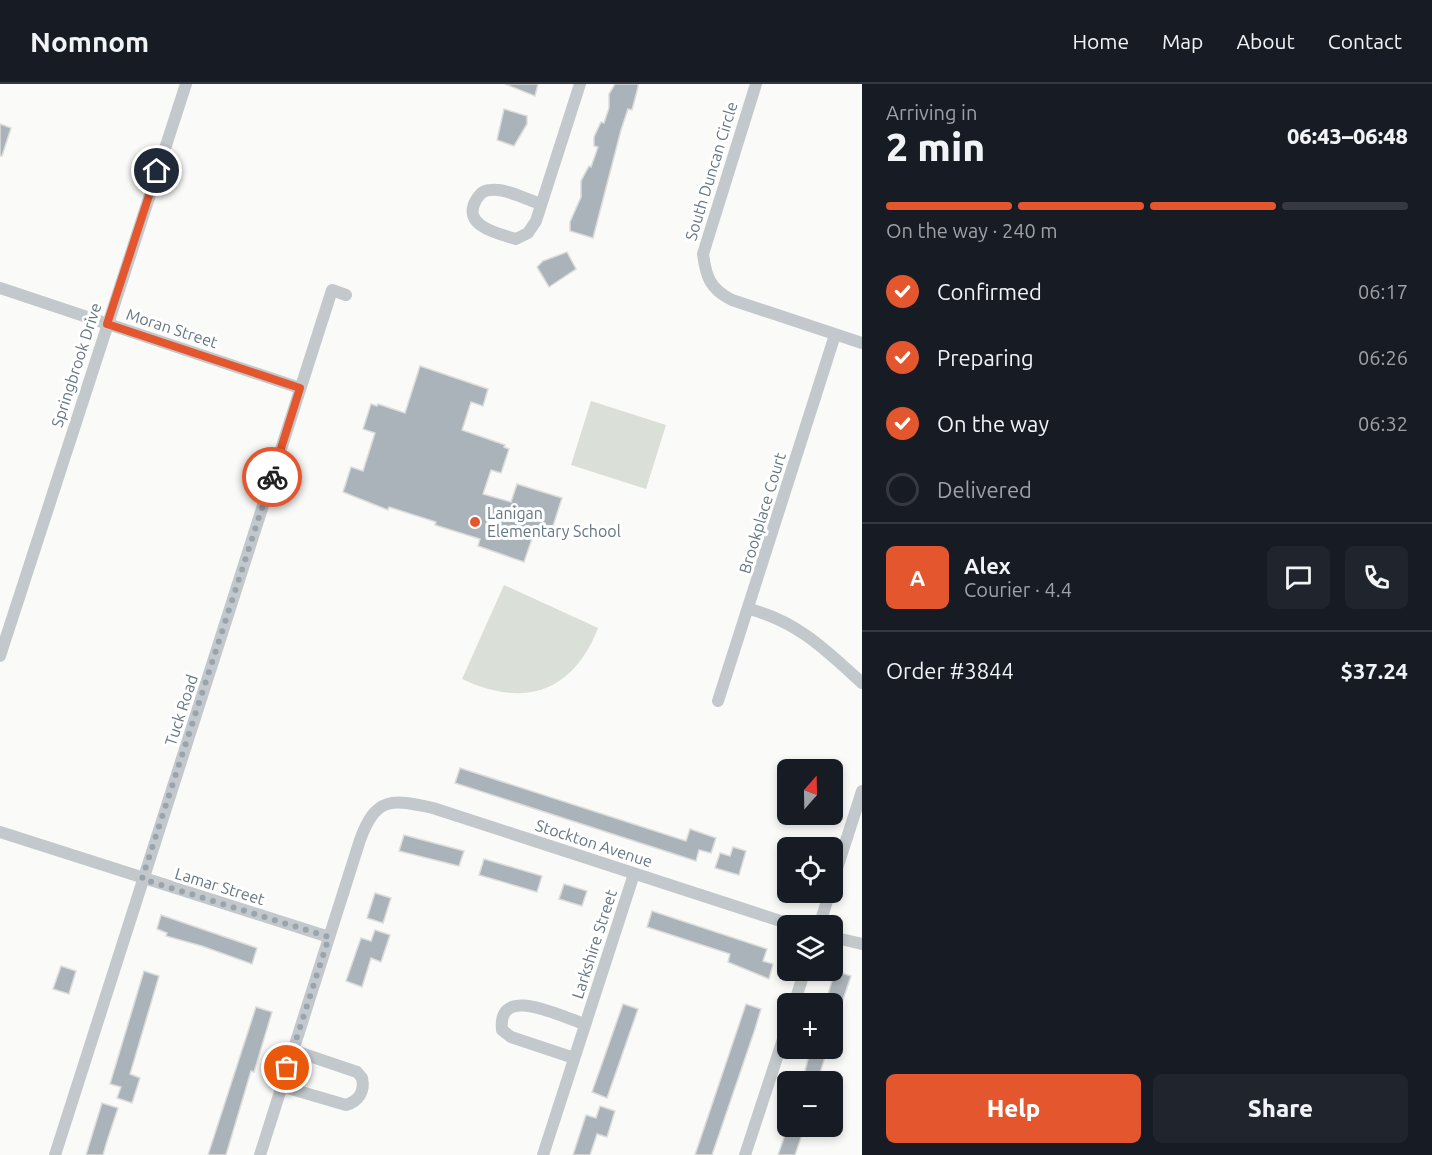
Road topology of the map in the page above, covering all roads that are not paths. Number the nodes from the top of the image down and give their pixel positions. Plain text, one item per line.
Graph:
1 (186, 84) edge
2 (580, 84) edge
3 (756, 84) edge
4 (541, 204) junction
5 (0, 288) edge
6 (346, 295) dead end
7 (107, 324) junction
8 (835, 335) junction
9 (862, 343) edge
10 (300, 388) junction
11 (749, 609) junction
12 (0, 656) edge
13 (862, 683) edge
14 (718, 701) dead end
15 (862, 791) edge
16 (0, 832) edge
17 (843, 850) edge
18 (634, 874) junction
19 (142, 879) junction
20 (777, 920) edge
21 (329, 937) junction
22 (843, 940) edge
23 (862, 944) edge
24 (585, 1024) junction
25 (292, 1050) junction
26 (574, 1058) junction
27 (777, 1058) edge
28 (281, 1086) junction
29 (55, 1155) edge
30 (260, 1155) edge
31 (543, 1155) edge
32 (745, 1155) edge

1 - 7 street, Springbrook Drive
2 - 4 street
3 - 8 street, South Duncan Circle
4 - 4 street
5 - 7 street, Moran Street
6 - 10 street, Tuck Road
7 - 10 street, Moran Street
7 - 12 street, Springbrook Drive
8 - 9 street, South Duncan Circle
8 - 11 street, Brookplace Court
10 - 19 street, Tuck Road
11 - 13 street
11 - 14 street, Brookplace Court
15 - 17 street
16 - 19 street, Lamar Street
18 - 20 street, Stockton Avenue
18 - 21 street, Stockton Avenue
18 - 24 street, Larkshire Street
19 - 21 street, Lamar Street
19 - 29 street, Tuck Road
21 - 25 street
22 - 23 street
24 - 26 street, Larkshire Street
24 - 26 street, Larkshire Street
25 - 28 street
25 - 28 street
26 - 31 street, Larkshire Street
27 - 32 street
28 - 30 street

